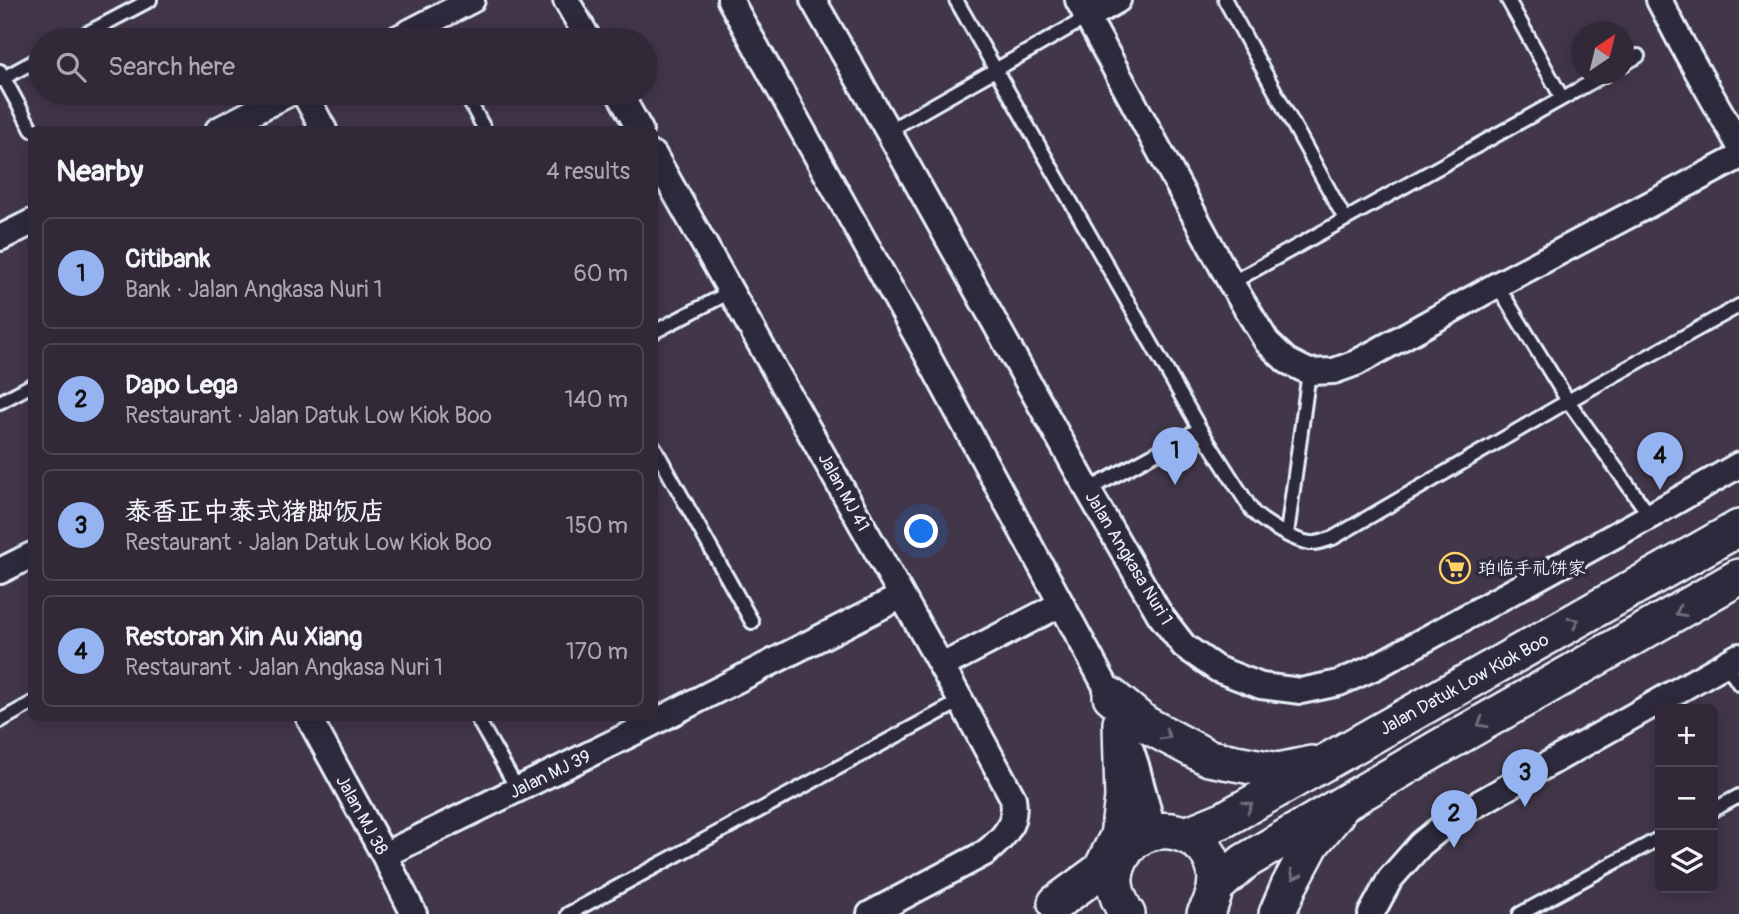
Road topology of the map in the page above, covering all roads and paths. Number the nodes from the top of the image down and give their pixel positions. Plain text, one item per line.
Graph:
1 (150, 0) edge
2 (472, 0) edge
3 (566, 0) edge
4 (730, 0) edge
5 (813, 0) edge
6 (956, 0) edge
7 (1118, 0) edge
8 (1225, 0) edge
9 (1508, 0) edge
10 (1659, 0) edge
11 (1083, 9) edge
12 (97, 28) edge
13 (438, 28) edge
14 (582, 28) edge
15 (1638, 56) dead end
16 (1634, 58) edge
17 (28, 64) edge
18 (997, 69) junction
19 (1, 76) edge
20 (1588, 84) edge
21 (1562, 98) junction
22 (267, 105) edge
23 (310, 105) edge
24 (471, 105) edge
25 (626, 105) edge
26 (30, 126) edge
27 (226, 126) edge
28 (322, 126) edge
29 (483, 126) edge
30 (638, 126) edge
31 (888, 131) junction
32 (1739, 145) edge
33 (1739, 157) edge
34 (658, 162) edge
35 (1345, 219) junction
36 (28, 224) edge
37 (0, 238) edge
38 (1231, 283) junction
39 (1497, 285) junction
40 (732, 291) junction
41 (1739, 306) edge
42 (658, 330) edge
43 (1309, 372) junction
44 (28, 387) edge
45 (0, 401) edge
46 (1568, 401) junction
47 (1200, 429) junction
48 (658, 454) edge
49 (1739, 465) edge
50 (1088, 490) junction
51 (1650, 516) junction
52 (1739, 528) edge
53 (1287, 534) junction
54 (28, 557) edge
55 (0, 571) edge
56 (1739, 578) edge
57 (902, 596) junction
58 (1061, 604) junction
59 (752, 622) dead end
60 (942, 666) junction
61 (1735, 668) edge
62 (961, 701) junction
63 (28, 705) edge
64 (1116, 710) junction
65 (658, 713) edge
66 (0, 721) edge
67 (311, 721) edge
68 (479, 721) edge
69 (636, 724) edge
70 (1327, 760) junction
71 (518, 790) junction
72 (1739, 796) edge
73 (1347, 801) junction
74 (1718, 807) edge
75 (1170, 833) junction
76 (1655, 841) edge
77 (384, 855) junction
78 (1121, 898) edge
79 (1213, 904) edge
80 (1046, 908) edge
81 (414, 914) edge
82 (568, 914) edge
83 (870, 914) edge
84 (1277, 914) edge
85 (1371, 914) edge
86 (1520, 914) edge

1 - 12 lane
2 - 13 street
3 - 14 street
4 - 58 street
5 - 31 street, Jalan Angkasa Nuri 1
6 - 18 lane
7 - 11 street
8 - 35 lane
9 - 21 lane
10 - 32 street
11 - 18 lane
11 - 38 street
15 - 16 lane
17 - 19 lane
18 - 31 lane
18 - 47 lane
19 - 26 lane
20 - 21 lane
21 - 35 lane
22 - 27 street
23 - 28 street
24 - 29 lane
25 - 30 street
31 - 50 street, Jalan Angkasa Nuri 1
33 - 39 street
34 - 40 street, Jalan MJ 41
35 - 38 lane
36 - 37 street
38 - 43 street
39 - 43 street
39 - 46 lane
40 - 42 lane
40 - 57 street, Jalan MJ 41
41 - 46 lane
43 - 53 lane
44 - 45 lane
46 - 51 lane
46 - 53 lane
47 - 50 lane
47 - 53 lane
48 - 59 lane
49 - 51 street, Jalan Angkasa Nuri 1
50 - 51 street, Jalan Angkasa Nuri 1
70 -> 52 main road, Jalan Datuk Low Kiok Boo
54 - 55 street
56 -> 73 main road
57 - 60 street, Jalan MJ 41
57 - 65 street, Jalan MJ 39
58 - 60 street
58 - 64 street
60 - 62 street, Jalan MJ 41
61 - 85 street
62 - 82 lane
62 - 83 street, Jalan MJ 41
63 - 66 lane
64 -> 70 main road
64 - 75 street
64 - 80 main road
67 - 77 street, Jalan MJ 38
68 - 71 lane
69 - 71 street, Jalan MJ 39
75 -> 70 main road, Jalan Datuk Low Kiok Boo
71 - 77 street, Jalan MJ 39
72 - 74 lane
73 - 79 main road
73 -> 84 main road
75 - 78 main road, Jalan Datuk Low Kiok Boo
75 - 79 main road
76 - 86 lane
77 - 81 street, Jalan MJ 38
78 - 80 main road

